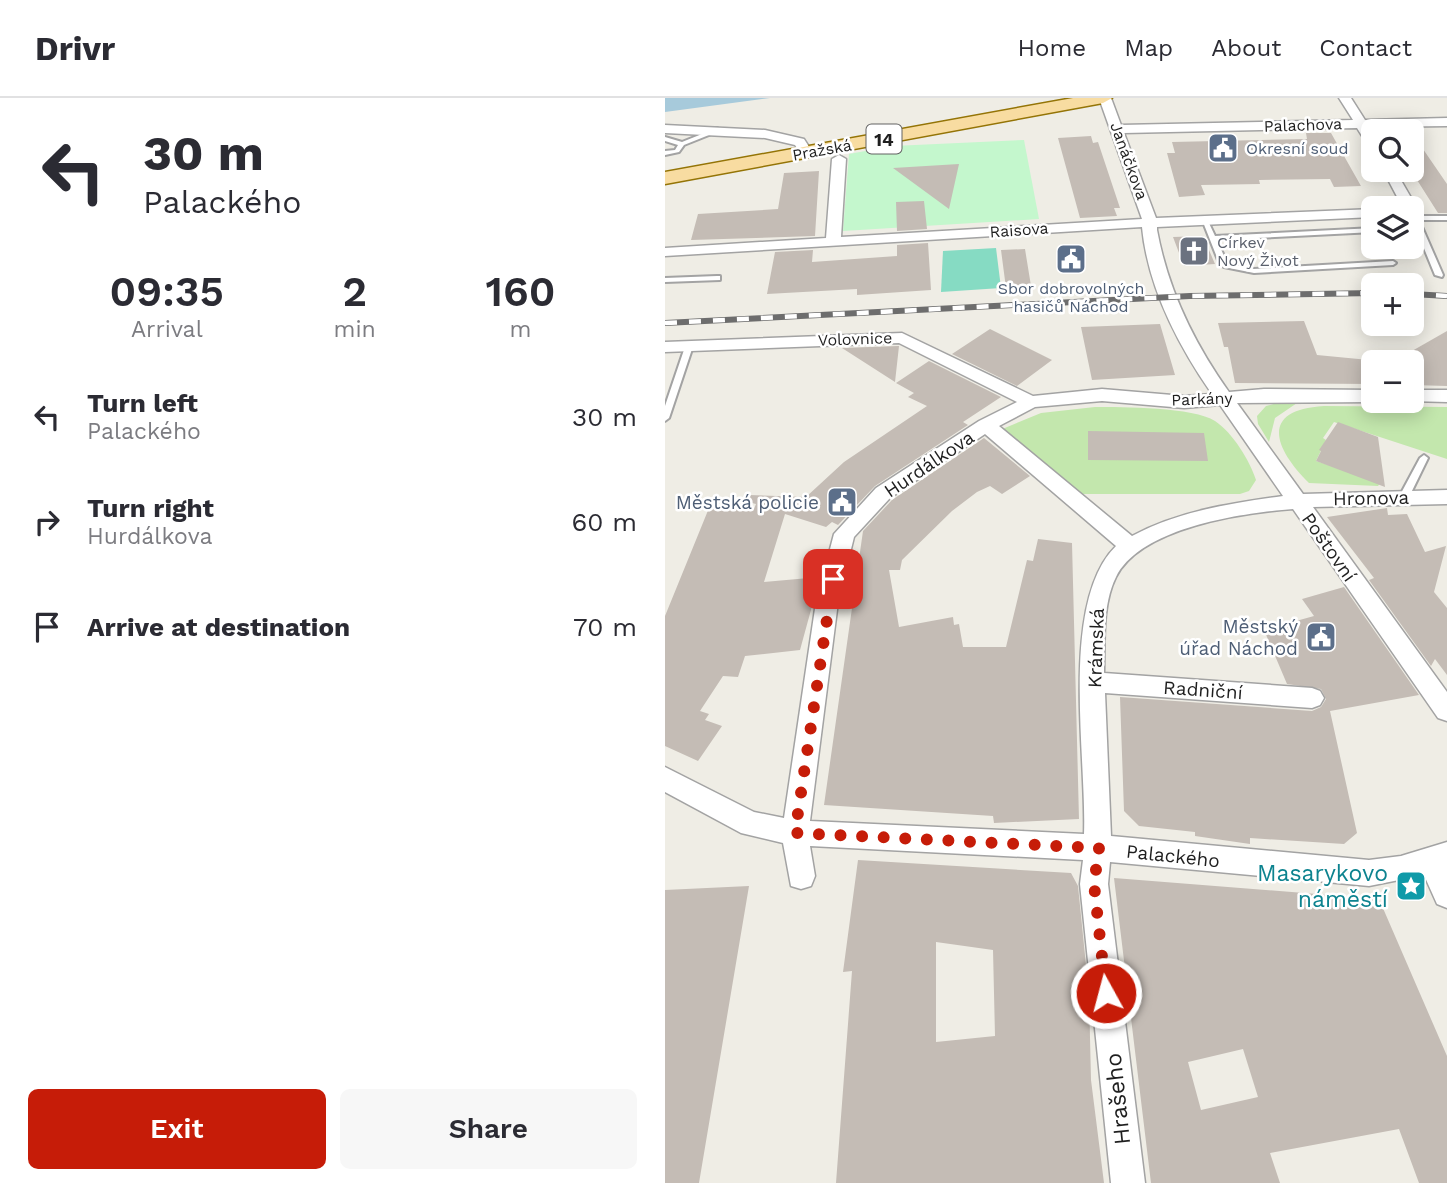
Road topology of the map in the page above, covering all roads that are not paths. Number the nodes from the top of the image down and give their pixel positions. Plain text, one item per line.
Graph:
1 (1104, 98) edge
2 (1345, 98) edge
3 (1361, 122) edge
4 (1447, 122) edge
5 (1424, 123) edge
6 (1361, 124) edge
7 (665, 129) edge
8 (717, 130) junction
9 (1117, 130) junction
10 (665, 139) edge
11 (682, 144) junction
12 (665, 146) edge
13 (677, 151) junction
14 (665, 153) edge
15 (807, 153) junction
16 (839, 159) dead end
17 (665, 160) edge
18 (665, 178) edge
19 (1361, 214) edge
20 (1424, 215) edge
21 (1447, 218) edge
22 (1206, 222) junction
23 (1148, 224) junction
24 (1361, 231) edge
25 (1213, 238) junction
26 (1424, 239) edge
27 (833, 242) junction
28 (665, 252) edge
29 (1393, 263) dead end
30 (1439, 275) dead end
31 (717, 278) dead end
32 (665, 280) edge
33 (689, 346) junction
34 (665, 347) edge
35 (1361, 396) edge
36 (1424, 396) edge
37 (1447, 397) edge
38 (1226, 400) junction
39 (1031, 402) junction
40 (665, 418) edge
41 (986, 425) junction
42 (1425, 458) dead end
43 (1447, 497) edge
44 (1404, 498) junction
45 (1295, 500) junction
46 (1130, 546) junction
47 (1094, 682) junction
48 (1312, 698) dead end
49 (1440, 703) edge
50 (665, 779) edge
51 (795, 833) junction
52 (1099, 848) junction
53 (1439, 858) edge
54 (801, 876) dead end
55 (1447, 894) edge
56 (1128, 1183) edge

1 - 9 street, Janáčkova
1 - 15 main road, Pražská / 14
2 - 3 street
4 - 5 street, Palachova
6 - 9 street, Palachova
7 - 8 street
8 - 11 lane
8 - 15 street
9 - 23 street, Janáčkova
10 - 11 lane
11 - 12 lane
11 - 13 lane
13 - 14 lane
13 - 17 lane
15 - 18 main road, Pražská / 14
16 - 27 street
19 - 22 street, Raisova
20 - 21 lane
22 - 23 street, Raisova
22 - 25 lane
23 - 27 street, Raisova
23 - 38 street, Janáčkova
24 - 25 lane
25 - 29 lane
26 - 30 lane
27 - 28 street, Raisova
31 - 32 lane
33 - 34 street, Volovnice
33 - 39 street, Volovnice
33 - 40 lane
35 - 38 street, Parkány
36 - 37 street
38 - 39 street, Parkány
38 - 45 street, Poštovní
39 - 41 street, Hurdálkova
41 - 46 street
41 - 51 street, Hurdálkova
42 - 44 lane
43 - 44 street, Hronova
44 - 45 street, Hronova
45 - 46 street, Krámská
45 - 49 street, Poštovní
46 - 47 street, Krámská
47 - 48 street, Radniční
47 - 52 street, Krámská
50 - 51 street, Palackého
51 - 52 street, Palackého
51 - 54 street, Hurdálkova
52 - 53 street, Palackého
52 - 56 street, Hrašeho
53 - 55 street

